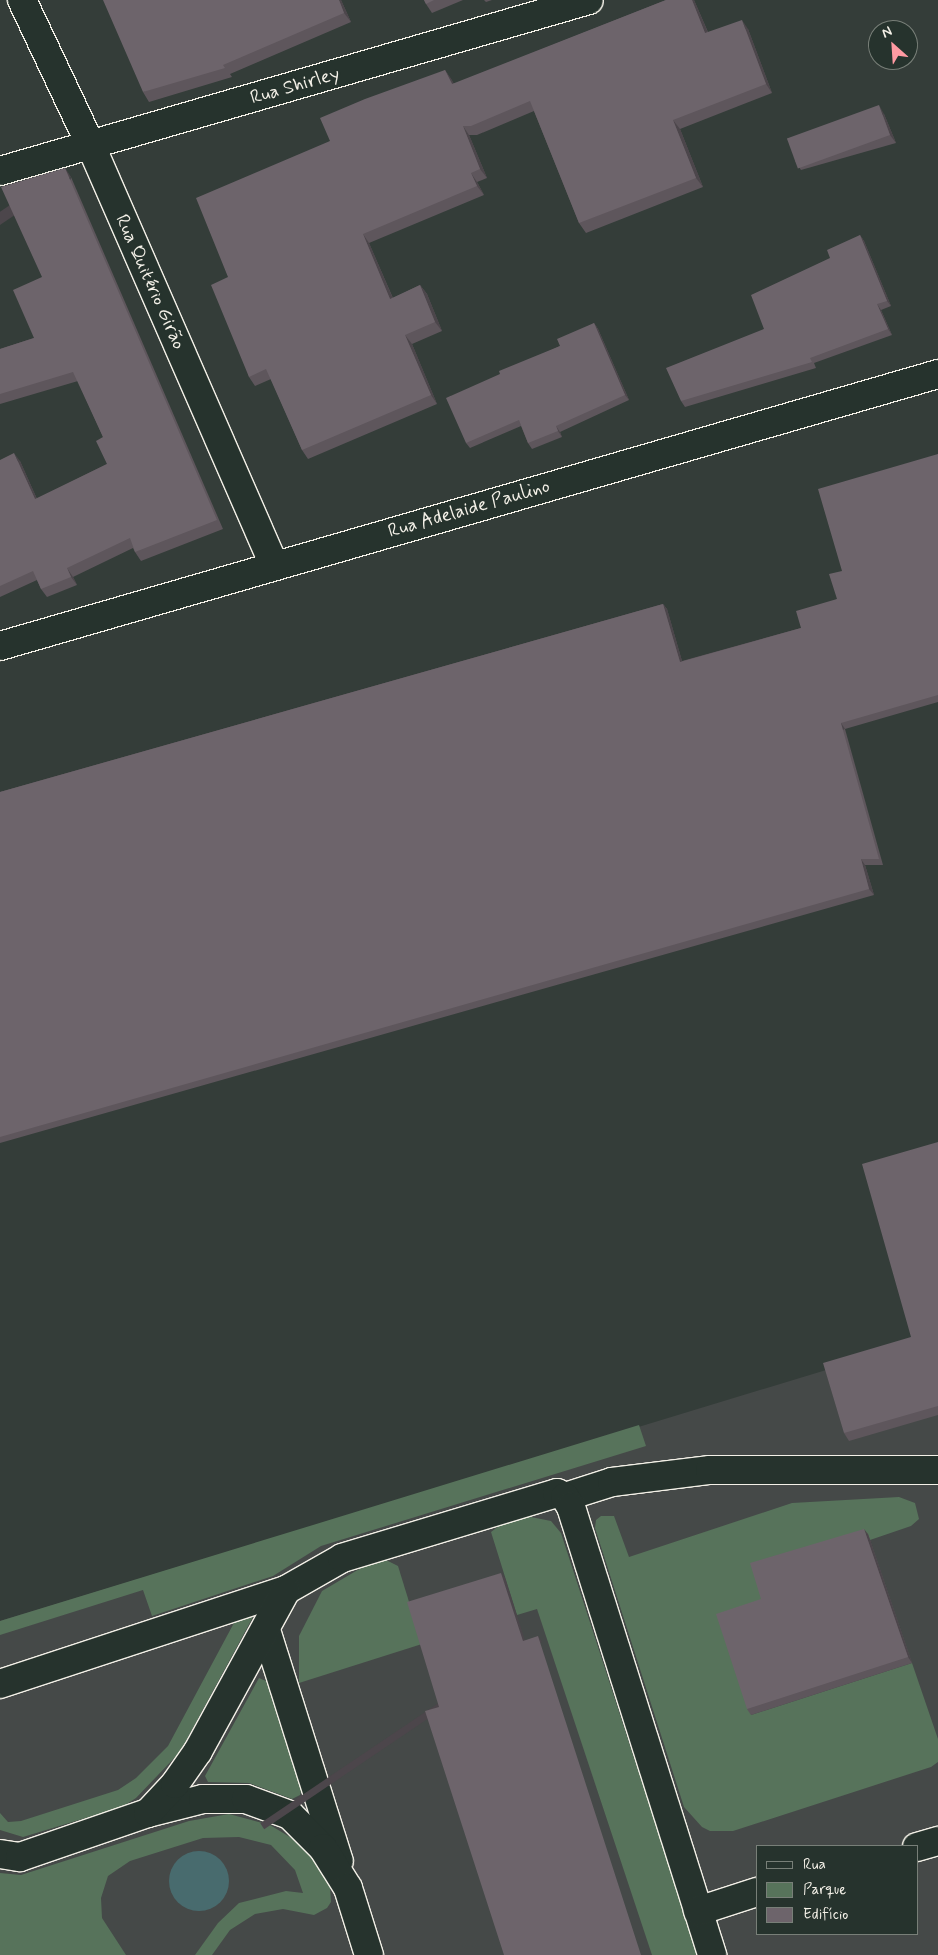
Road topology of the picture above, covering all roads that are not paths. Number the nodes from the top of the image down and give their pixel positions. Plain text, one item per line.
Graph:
1 (22, 0) edge
2 (589, 0) edge
3 (91, 146) junction
4 (0, 171) edge
5 (938, 374) edge
6 (274, 565) junction
7 (0, 646) edge
8 (938, 1470) edge
9 (565, 1496) junction
10 (286, 1590) junction
11 (266, 1630) junction
12 (0, 1684) edge
13 (148, 1813) junction
14 (938, 1841) edge
15 (918, 1846) edge
16 (0, 1854) edge
17 (348, 1888) junction
18 (756, 1892) edge
19 (698, 1911) junction
20 (369, 1955) edge
21 (712, 1955) edge

1 - 3 street, Rua Quitério Girão
2 - 3 street, Rua Shirley
3 - 4 street, Rua Shirley
3 - 6 street, Rua Quitério Girão
5 - 6 street, Rua Adelaide Paulino
6 - 7 street, Rua Adelaide Paulino
8 - 9 street
9 - 10 street
9 - 19 street
10 - 11 street
10 - 12 street
11 - 13 street
11 - 17 street
13 - 16 street
13 - 17 street
14 - 15 street
17 - 20 street
18 - 19 street
19 - 21 street

